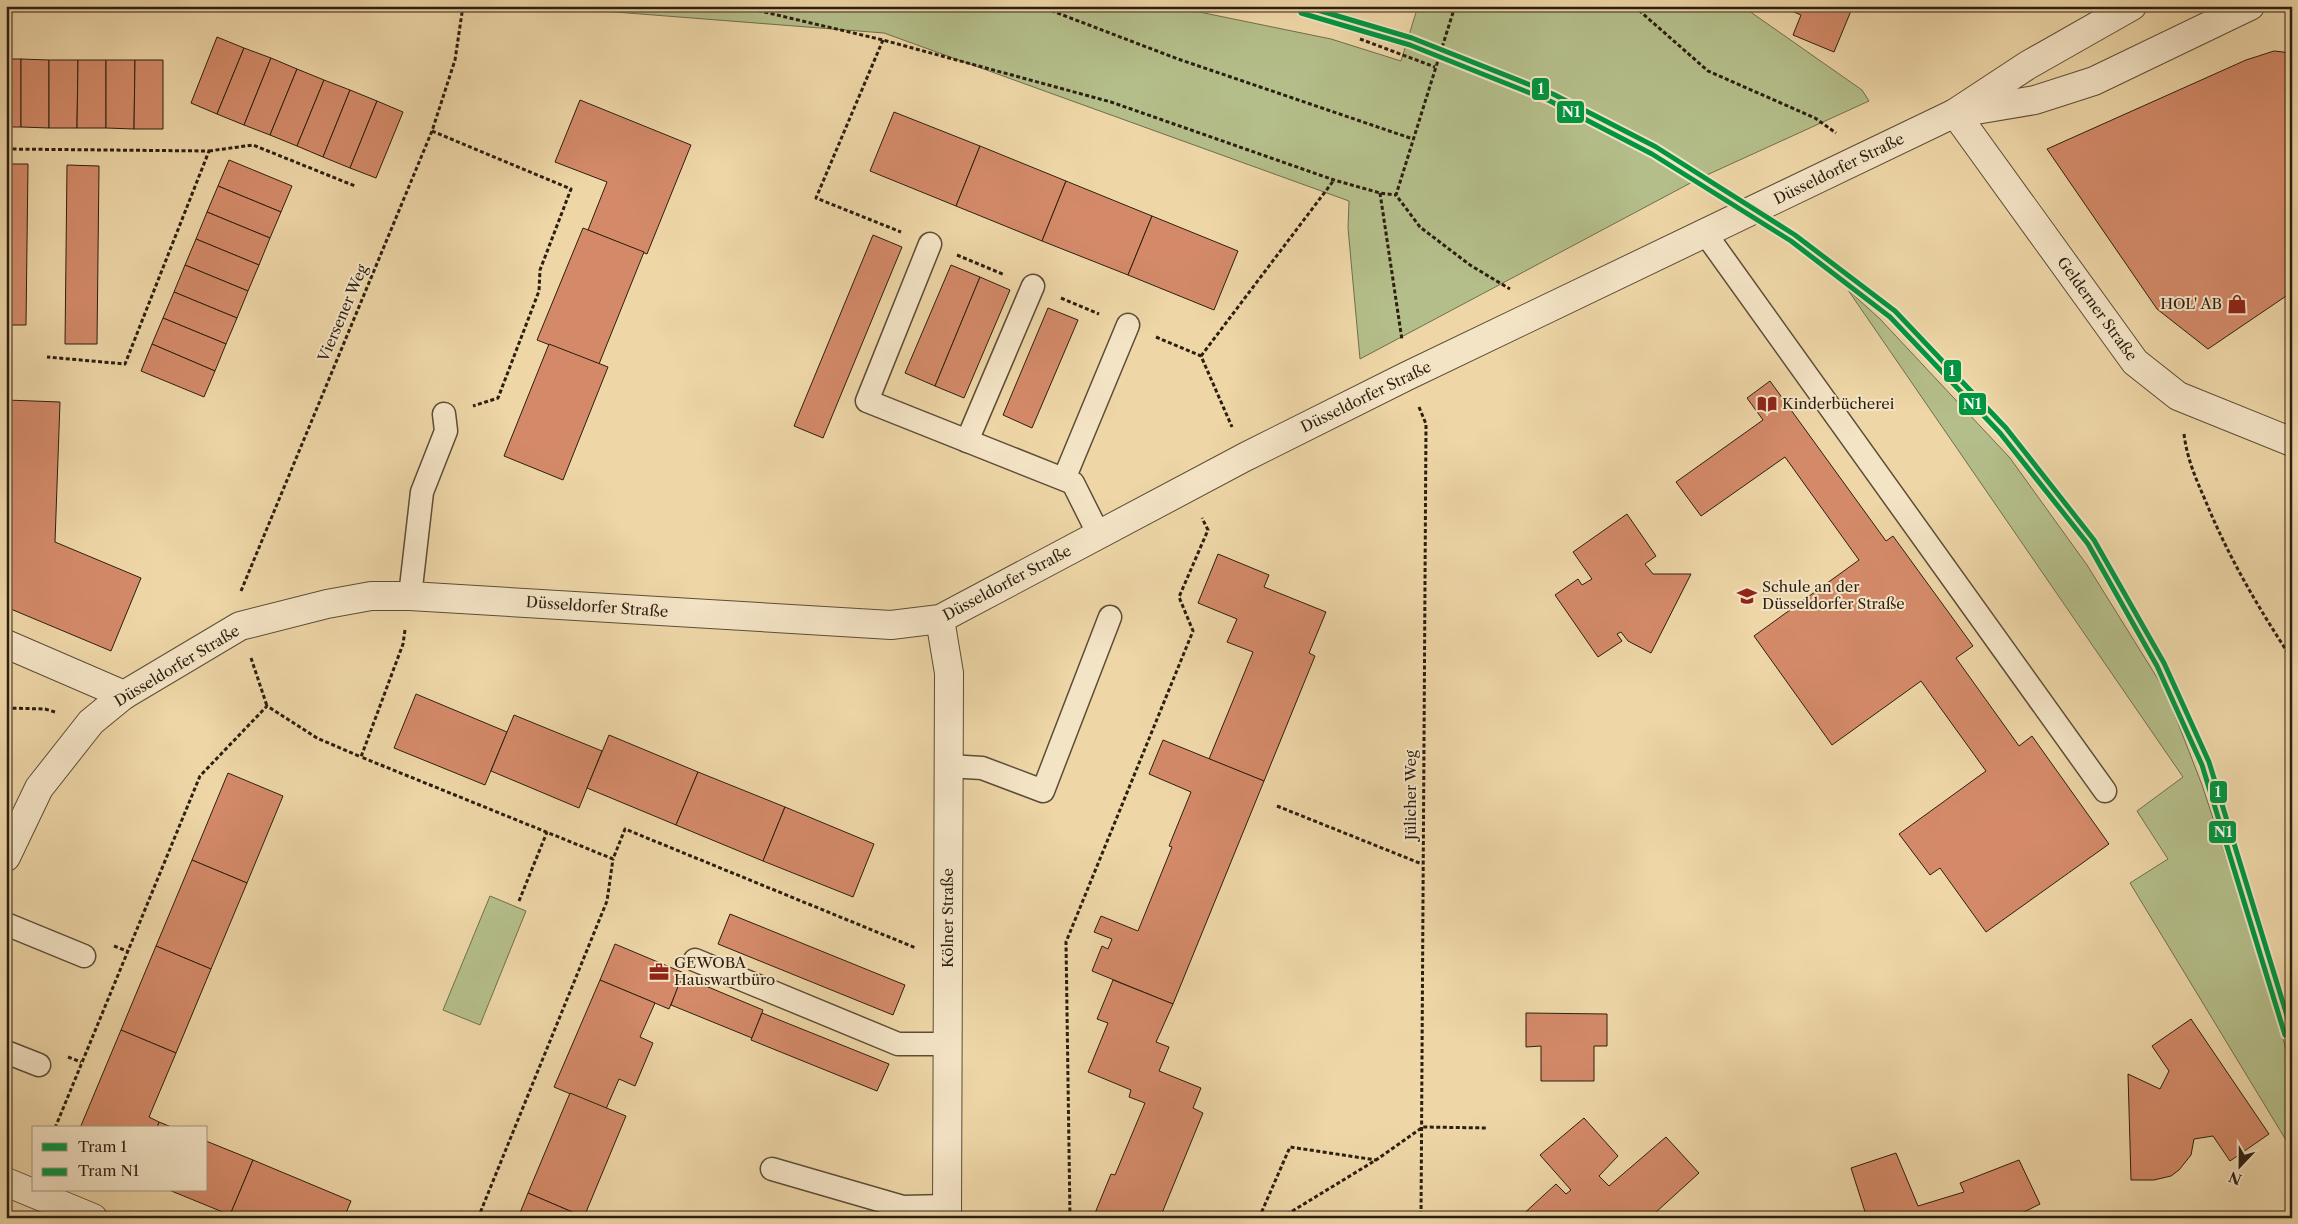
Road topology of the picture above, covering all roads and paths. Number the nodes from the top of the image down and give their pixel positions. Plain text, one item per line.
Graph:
1 (462, 6) edge
2 (739, 6) edge
3 (1039, 6) edge
4 (1455, 6) edge
5 (1634, 6) edge
6 (2132, 6) edge
7 (2250, 6) edge
8 (2288, 6) edge
9 (2292, 10) edge
10 (1360, 39) dead end
11 (883, 40) junction
12 (1435, 67) junction
13 (1955, 113) junction
14 (432, 131) junction
15 (1413, 139) junction
16 (6, 149) edge
17 (209, 151) junction
18 (1868, 155) junction
19 (1334, 180) junction
20 (355, 186) dead end
21 (1380, 193) junction
22 (1396, 195) junction
23 (1704, 233) junction
24 (930, 244) junction
25 (1033, 286) junction
26 (1545, 310) junction
27 (1128, 325) junction
28 (1201, 356) junction
29 (47, 358) dead end
30 (1407, 376) junction
31 (2178, 396) junction
32 (444, 414) joint
33 (967, 441) junction
34 (2292, 442) edge
35 (1245, 457) junction
36 (1064, 479) junction
37 (1187, 488) junction
38 (1099, 534) junction
39 (410, 596) junction
40 (1110, 617) dead end
41 (940, 619) junction
42 (240, 626) junction
43 (6, 644) edge
44 (2292, 659) edge
45 (124, 695) junction
46 (267, 706) junction
47 (6, 708) edge
48 (91, 722) junction
49 (361, 757) junction
50 (948, 766) junction
51 (2106, 791) dead end
52 (1277, 806) dead end
53 (547, 832) junction
54 (6, 857) edge
55 (613, 859) junction
56 (1422, 864) junction
57 (519, 901) dead end
58 (6, 924) edge
59 (84, 956) dead end
60 (695, 960) dead end
61 (948, 962) junction
62 (948, 1044) junction
63 (6, 1052) edge
64 (39, 1065) dead end
65 (55, 1126) edge
66 (1423, 1127) junction
67 (1488, 1128) dead end
68 (1376, 1160) junction
69 (772, 1169) dead end
70 (6, 1182) edge
71 (948, 1212) edge
72 (92, 1218) edge
73 (478, 1218) edge
74 (1070, 1218) edge
75 (1259, 1218) edge
76 (1281, 1218) edge
77 (1421, 1218) edge

1 - 14 path, Viersener Weg
2 - 11 path
3 - 15 path
4 - 12 path
5 - 18 path
6 - 13 street, Düsseldorfer Straße
7 - 13 street, Düsseldorfer Straße
8 - 9 path
10 - 12 path
11 - 19 path
11 - 24 path
12 - 15 path
13 - 18 street, Düsseldorfer Straße
13 - 31 street, Gelderner Straße
14 - 32 path
14 - 42 path, Viersener Weg
15 - 22 path
16 - 17 path
17 - 20 path
17 - 29 path
18 - 23 street, Düsseldorfer Straße
19 - 21 path
19 - 28 path
21 - 22 path
21 - 30 path, Jülicher Weg
22 - 26 path
23 - 26 street, Düsseldorfer Straße
23 - 51 lane
24 - 25 path
24 - 33 lane
25 - 27 path
25 - 33 lane
26 - 30 street, Düsseldorfer Straße
27 - 28 path
27 - 36 lane
28 - 35 path
30 - 35 street, Düsseldorfer Straße
30 - 56 path, Jülicher Weg
31 - 34 street, Gelderner Straße
31 - 44 path
32 - 39 lane
33 - 36 lane
35 - 37 street, Düsseldorfer Straße
36 - 38 lane
37 - 38 street, Düsseldorfer Straße
37 - 74 path
38 - 41 street, Düsseldorfer Straße
39 - 41 street, Düsseldorfer Straße
39 - 42 street, Düsseldorfer Straße
39 - 49 path
40 - 50 lane
41 - 50 street, Kölner Straße
42 - 45 street, Düsseldorfer Straße
42 - 46 path
43 - 45 street
45 - 48 street, Düsseldorfer Straße
46 - 49 path
46 - 65 path
47 - 48 path
48 - 54 street, Düsseldorfer Straße
49 - 53 path
50 - 61 street, Kölner Straße
52 - 56 path
53 - 55 path
53 - 57 path
55 - 61 path
55 - 73 path
56 - 66 path, Jülicher Weg
58 - 59 lane
60 - 62 lane
61 - 62 street, Kölner Straße
62 - 71 street, Kölner Straße
63 - 64 lane
66 - 67 path
66 - 68 path
66 - 77 path, Jülicher Weg
68 - 75 path
68 - 76 path
69 - 71 lane
70 - 72 street

